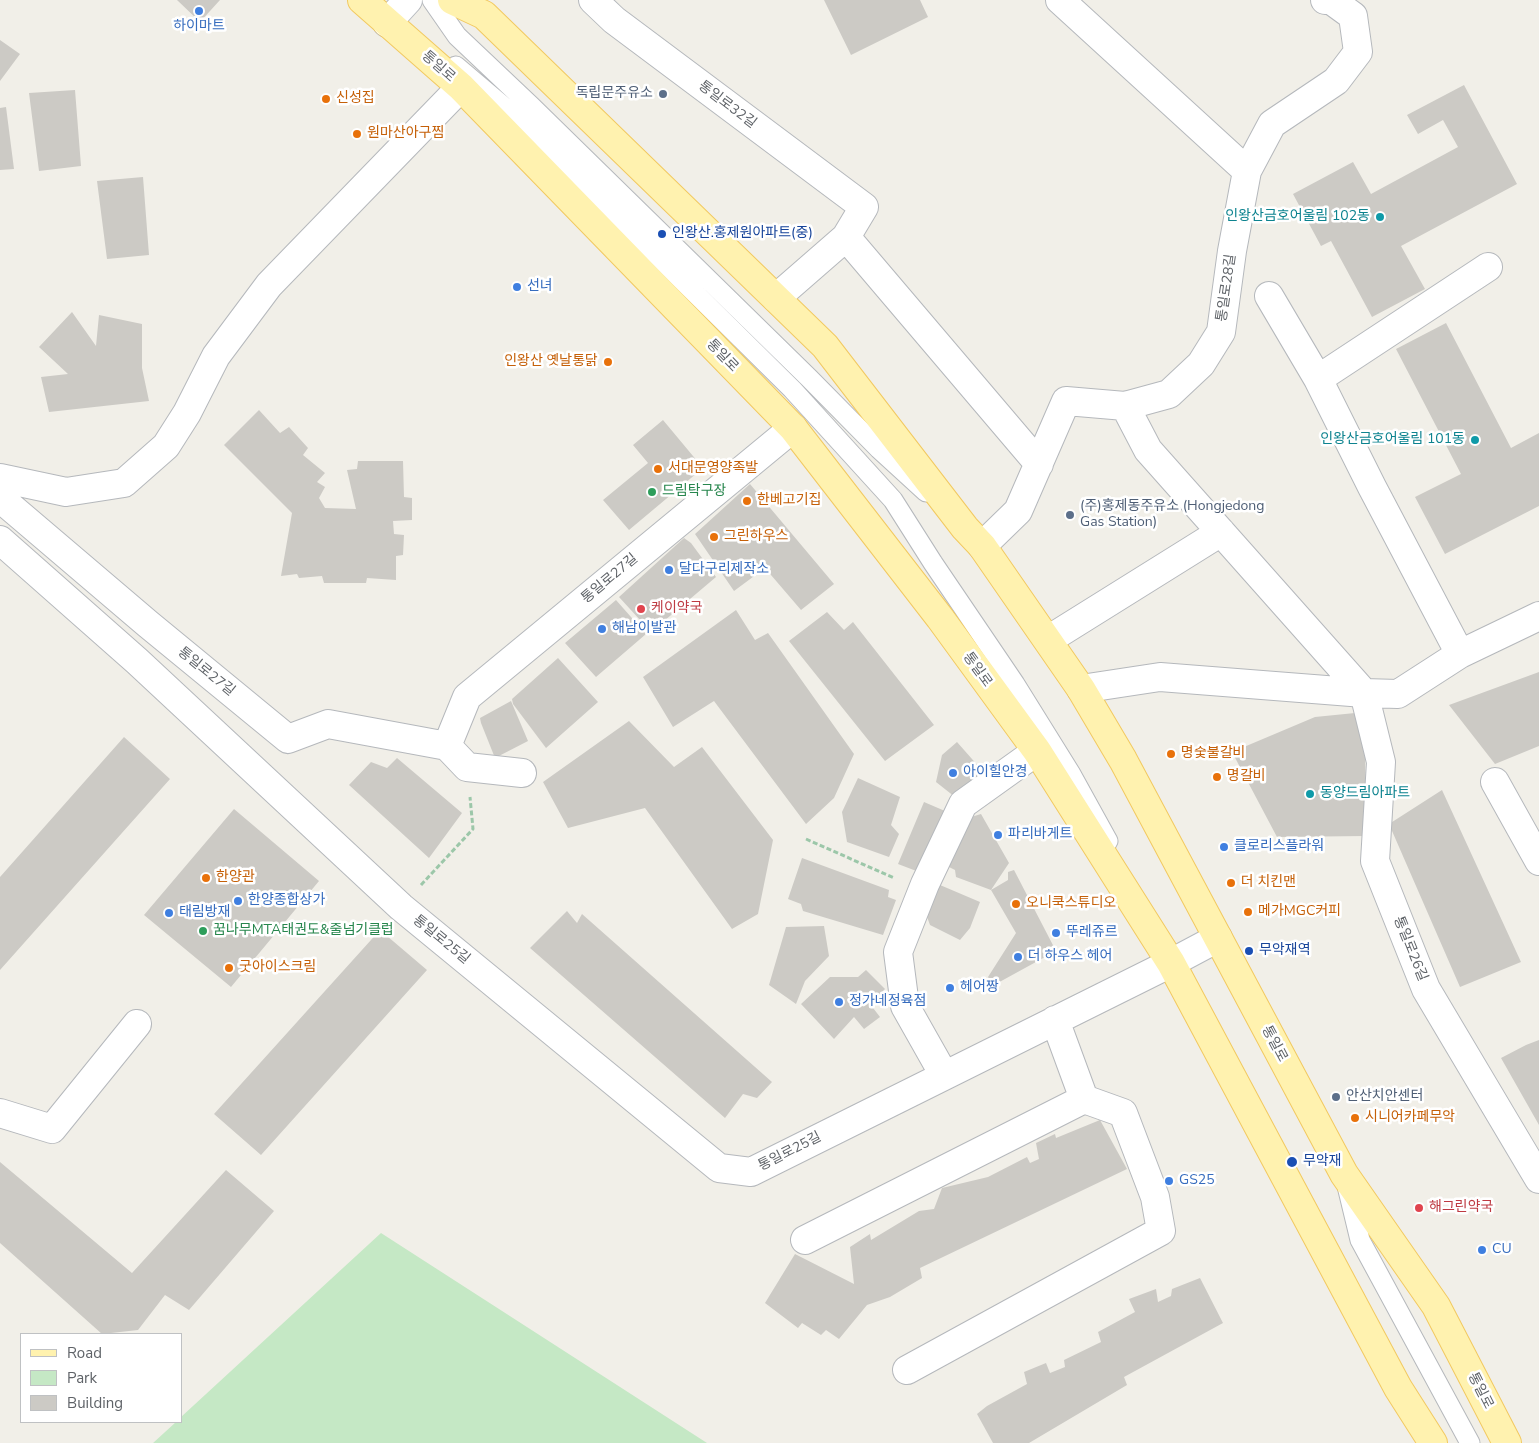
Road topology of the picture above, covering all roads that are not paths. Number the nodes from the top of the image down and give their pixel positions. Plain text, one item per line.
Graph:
1 (362, 0) edge
2 (408, 0) edge
3 (432, 0) edge
4 (452, 0) edge
5 (593, 0) edge
6 (1060, 0) edge
7 (1325, 0) edge
8 (387, 23) junction
9 (461, 87) junction
10 (1247, 171) junction
11 (846, 238) junction
12 (1488, 267) dead end
13 (1269, 296) dead end
14 (776, 298) junction
15 (1318, 379) junction
16 (1125, 406) junction
17 (793, 428) junction
18 (1039, 464) junction
19 (0, 478) edge
20 (0, 498) edge
21 (1221, 532) junction
22 (974, 537) junction
23 (0, 540) edge
24 (1539, 616) edge
25 (1048, 640) junction
26 (1460, 654) junction
27 (1081, 688) junction
28 (1364, 693) junction
29 (447, 746) junction
30 (1037, 751) junction
31 (522, 773) dead end
32 (1495, 782) dead end
33 (1539, 861) edge
34 (1218, 938) junction
35 (1171, 963) junction
36 (1055, 1020) junction
37 (137, 1024) dead end
38 (944, 1075) junction
39 (1084, 1099) junction
40 (0, 1113) edge
41 (1344, 1174) junction
42 (1539, 1179) edge
43 (805, 1240) dead end
44 (907, 1370) dead end
45 (1433, 1443) edge
46 (1470, 1443) edge
47 (1507, 1443) edge

1 - 8 main road, 통일로
2 - 8 street
3 - 22 lane
4 - 14 main road, 통일로
5 - 11 street, 통일로32길
6 - 10 street
7 - 10 street, 통일로28길
8 - 9 main road, 통일로
8 - 35 lane
9 - 17 main road, 통일로
9 - 19 street
10 - 16 street, 통일로28길
11 - 14 street
11 - 18 street
12 - 15 street
13 - 15 street
14 - 22 main road, 통일로
15 - 26 street
16 - 18 street, 통일로28길
16 - 21 street
17 - 29 street, 통일로27길
17 - 30 main road, 통일로
18 - 22 street, 통일로28길
20 - 29 street, 통일로27길
21 - 25 street
21 - 28 street
22 - 25 main road, 통일로
23 - 38 street, 통일로25길
24 - 26 street
25 - 27 main road, 통일로
26 - 28 street
27 - 28 street
27 - 34 main road, 통일로
28 - 42 street, 통일로26길
29 - 31 street
30 - 35 main road, 통일로
30 - 38 street
32 - 33 street
34 - 35 street, 통일로25길
34 - 41 main road, 통일로
35 - 36 street, 통일로25길
35 - 45 main road, 통일로
36 - 38 street, 통일로25길
36 - 39 street
37 - 40 street
39 - 43 street
39 - 44 street
41 - 46 lane
41 - 47 main road, 통일로

